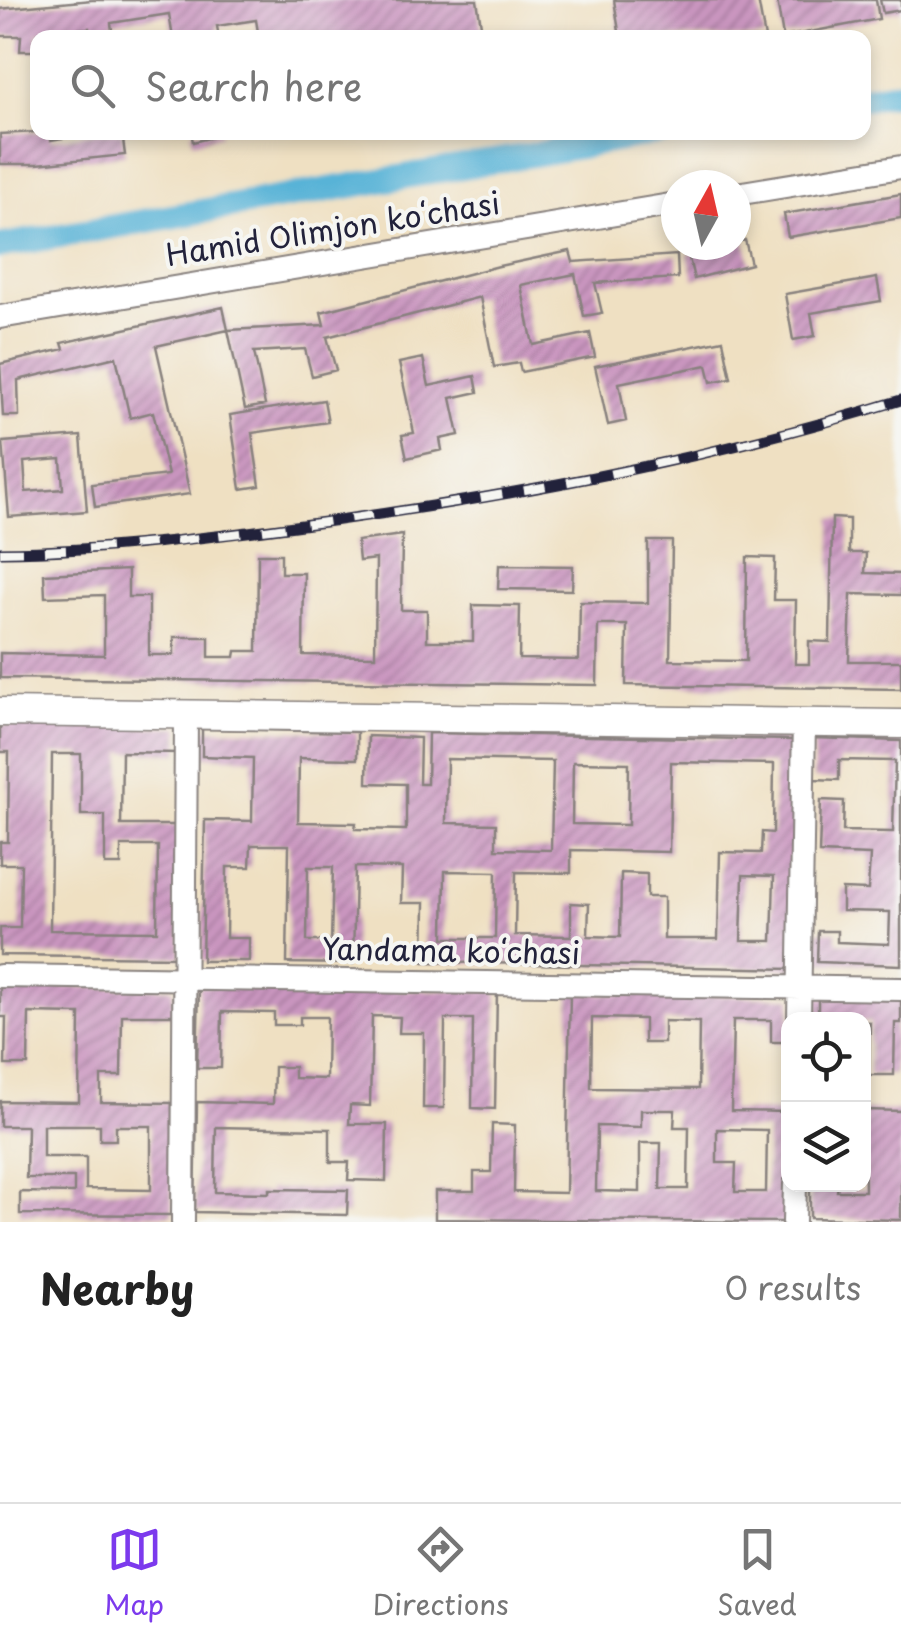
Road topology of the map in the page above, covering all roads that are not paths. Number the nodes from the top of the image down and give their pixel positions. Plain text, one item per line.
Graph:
1 (901, 168) edge
2 (751, 192) edge
3 (661, 207) edge
4 (0, 317) edge
5 (0, 712) edge
6 (186, 714) junction
7 (804, 722) junction
8 (901, 724) edge
9 (0, 976) edge
10 (187, 978) junction
11 (799, 988) junction
12 (901, 989) edge
13 (798, 1012) edge
14 (795, 1192) edge
15 (183, 1222) edge
16 (794, 1222) edge

1 - 2 street
3 - 4 street, Hamid Olimjon koʻchasi
5 - 6 street
6 - 7 street
6 - 10 street
7 - 8 street
7 - 11 street
9 - 10 street, Yandama koʻchasi
10 - 11 street, Yandama koʻchasi
10 - 15 street
11 - 12 street, Yandama koʻchasi
11 - 13 street
14 - 16 street

